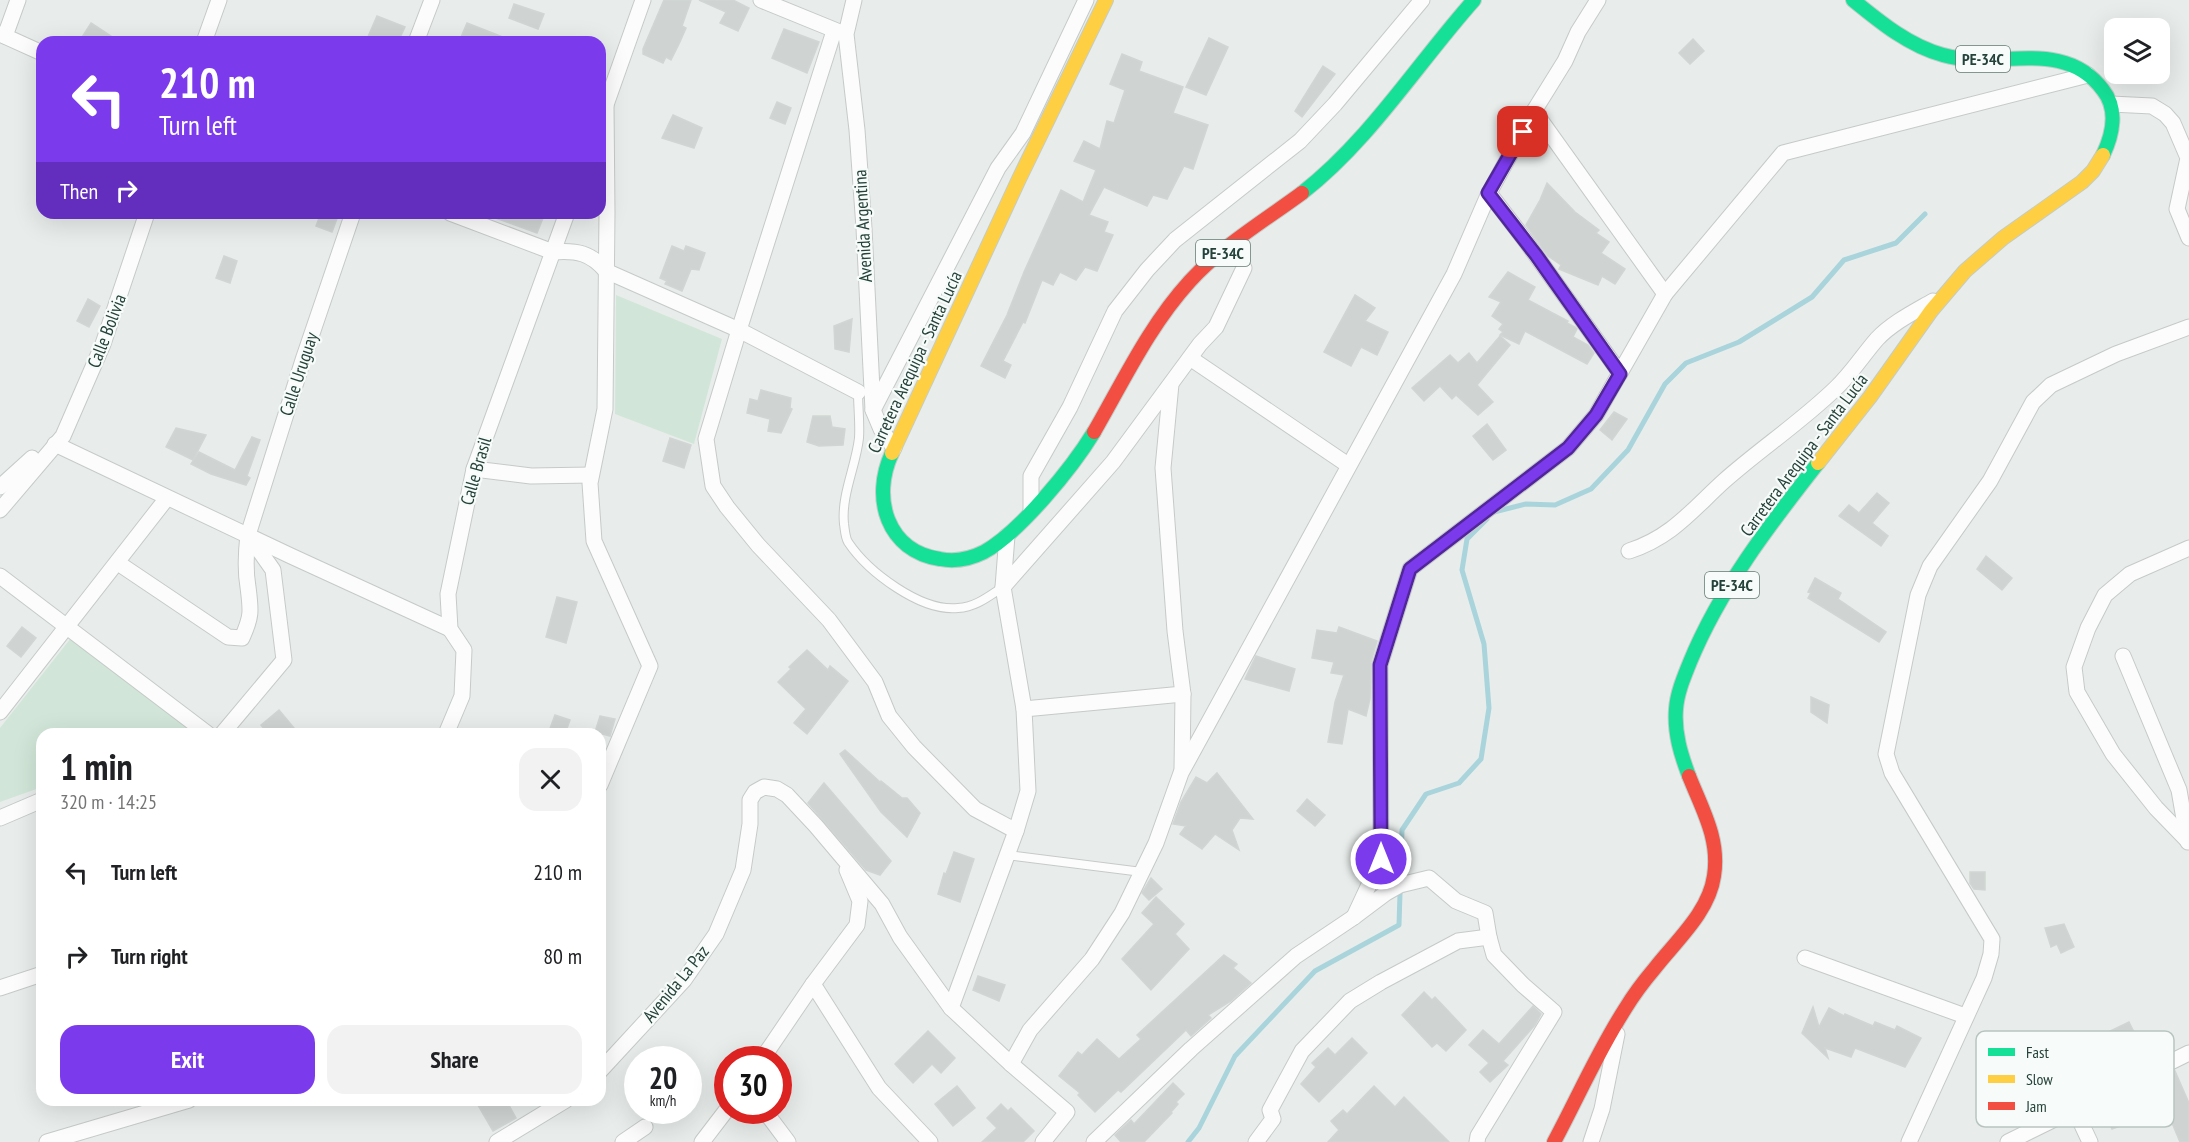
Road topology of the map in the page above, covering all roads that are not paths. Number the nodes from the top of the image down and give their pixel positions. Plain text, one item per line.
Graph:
1 (18, 0) edge
2 (219, 0) edge
3 (432, 0) edge
4 (643, 0) edge
5 (761, 0) edge
6 (854, 0) edge
7 (1086, 0) edge
8 (1106, 0) edge
9 (1422, 0) edge
10 (1474, 0) edge
11 (1598, 0) edge
12 (1853, 0) edge
13 (840, 32) junction
14 (3, 35) edge
15 (206, 36) edge
16 (418, 36) edge
17 (36, 50) edge
18 (2088, 75) junction
19 (2111, 104) junction
20 (606, 106) joint
21 (1534, 111) junction
22 (1488, 193) junction
23 (145, 219) edge
24 (351, 219) edge
25 (466, 219) edge
26 (565, 219) edge
27 (2189, 238) edge
28 (553, 252) junction
29 (1244, 268) dead end
30 (606, 271) junction
31 (1948, 291) junction
32 (1665, 294) junction
33 (2189, 327) edge
34 (739, 330) junction
35 (1190, 358) junction
36 (1620, 374) junction
37 (1171, 383) junction
38 (858, 392) joint
39 (873, 410) junction
40 (55, 444) junction
41 (894, 448) junction
42 (1348, 465) junction
43 (474, 469) junction
44 (591, 476) junction
45 (0, 488) edge
46 (167, 498) junction
47 (0, 510) edge
48 (1031, 511) junction
49 (248, 535) junction
50 (1007, 536) junction
51 (2189, 548) edge
52 (1629, 551) dead end
53 (118, 563) junction
54 (0, 576) edge
55 (1004, 587) junction
56 (66, 626) junction
57 (450, 629) junction
58 (2123, 656) dead end
59 (1183, 694) junction
60 (1024, 709) junction
61 (0, 712) edge
62 (200, 728) edge
63 (227, 728) edge
64 (449, 728) edge
65 (606, 771) edge
66 (1181, 773) junction
67 (36, 803) edge
68 (0, 818) edge
69 (1016, 831) junction
70 (2189, 842) edge
71 (840, 855) junction
72 (1007, 855) junction
73 (1143, 872) junction
74 (1354, 917) junction
75 (1489, 937) junction
76 (1805, 958) dead end
77 (36, 976) edge
78 (813, 984) junction
79 (0, 988) edge
80 (951, 1008) junction
81 (1965, 1016) junction
82 (1619, 1020) junction
83 (771, 1046) edge
84 (2189, 1053) edge
85 (2174, 1060) edge
86 (606, 1064) edge
87 (1011, 1064) junction
88 (169, 1106) edge
89 (556, 1106) edge
90 (716, 1124) edge
91 (774, 1124) edge
92 (645, 1127) dead end
93 (2039, 1127) edge
94 (2083, 1127) edge
95 (47, 1142) edge
96 (497, 1142) edge
97 (623, 1142) edge
98 (702, 1142) edge
99 (788, 1142) edge
100 (930, 1142) edge
101 (1043, 1142) edge
102 (1094, 1142) edge
103 (1256, 1142) edge
104 (1477, 1142) edge
105 (1554, 1142) edge
106 (1591, 1142) edge
107 (1909, 1142) edge
108 (2008, 1142) edge
109 (2090, 1142) edge

1 - 14 street
2 - 15 street
3 - 16 street
4 - 20 street
5 - 13 street
6 - 13 street, Avenida Argentina
7 - 39 street
8 - 41 main road, Carretera Arequipa - Santa Lucía / PE-34C
9 - 48 street
10 - 48 main road, Carretera Arequipa - Santa Lucía / PE-34C
11 - 21 street
12 - 18 main road, PE-34C
13 - 34 street
13 - 39 street, Avenida Argentina
14 - 17 street
18 - 19 main road, PE-34C
18 - 32 street
19 - 27 street
19 - 31 main road, Carretera Arequipa - Santa Lucía / PE-34C
20 - 30 street
21 - 22 street
21 - 32 street
22 - 36 street
22 - 42 street
23 - 40 street, Calle Bolivia
24 - 49 street, Calle Uruguay
25 - 28 street
26 - 28 street, Calle Brasil
28 - 30 street
28 - 43 street, Calle Brasil
29 - 35 street
30 - 34 street
30 - 44 street
31 - 52 street
31 - 82 main road, Carretera Arequipa - Santa Lucía / PE-34C
32 - 36 street
33 - 81 street
34 - 38 street
34 - 69 street
35 - 37 street
35 - 42 street
36 - 74 street
37 - 55 street
37 - 59 street
38 - 55 lane
39 - 41 street, Avenida Argentina
40 - 45 street
40 - 46 street
40 - 47 street, Calle Bolivia
41 - 50 main road, Carretera Arequipa - Santa Lucía / PE-34C
42 - 66 street
43 - 44 street
43 - 57 street, Calle Brasil
44 - 65 street
46 - 49 street
46 - 53 street
48 - 50 main road, Carretera Arequipa - Santa Lucía / PE-34C
49 - 53 street, Calle Uruguay
49 - 57 street
49 - 63 street
50 - 55 street
51 - 70 street
53 - 56 street
54 - 56 street
55 - 60 street
56 - 61 street
56 - 62 street
57 - 64 street, Calle Brasil
58 - 70 street
59 - 60 street
59 - 66 street
60 - 69 street
66 - 73 street
67 - 68 street
69 - 72 street
71 - 78 street
71 - 80 street
71 - 86 street, Avenida La Paz
72 - 73 lane
72 - 80 street
73 - 87 street
74 - 75 street
74 - 102 street
75 - 103 street
75 - 104 street
76 - 81 street
77 - 79 street
78 - 83 street
78 - 100 street
80 - 87 street
81 - 107 street
82 - 105 main road, Carretera Arequipa - Santa Lucía / PE-34C
82 - 106 street
84 - 85 street
87 - 101 street
88 - 95 street
89 - 96 street
90 - 98 street
91 - 99 street
92 - 97 street
93 - 108 street
94 - 109 street

